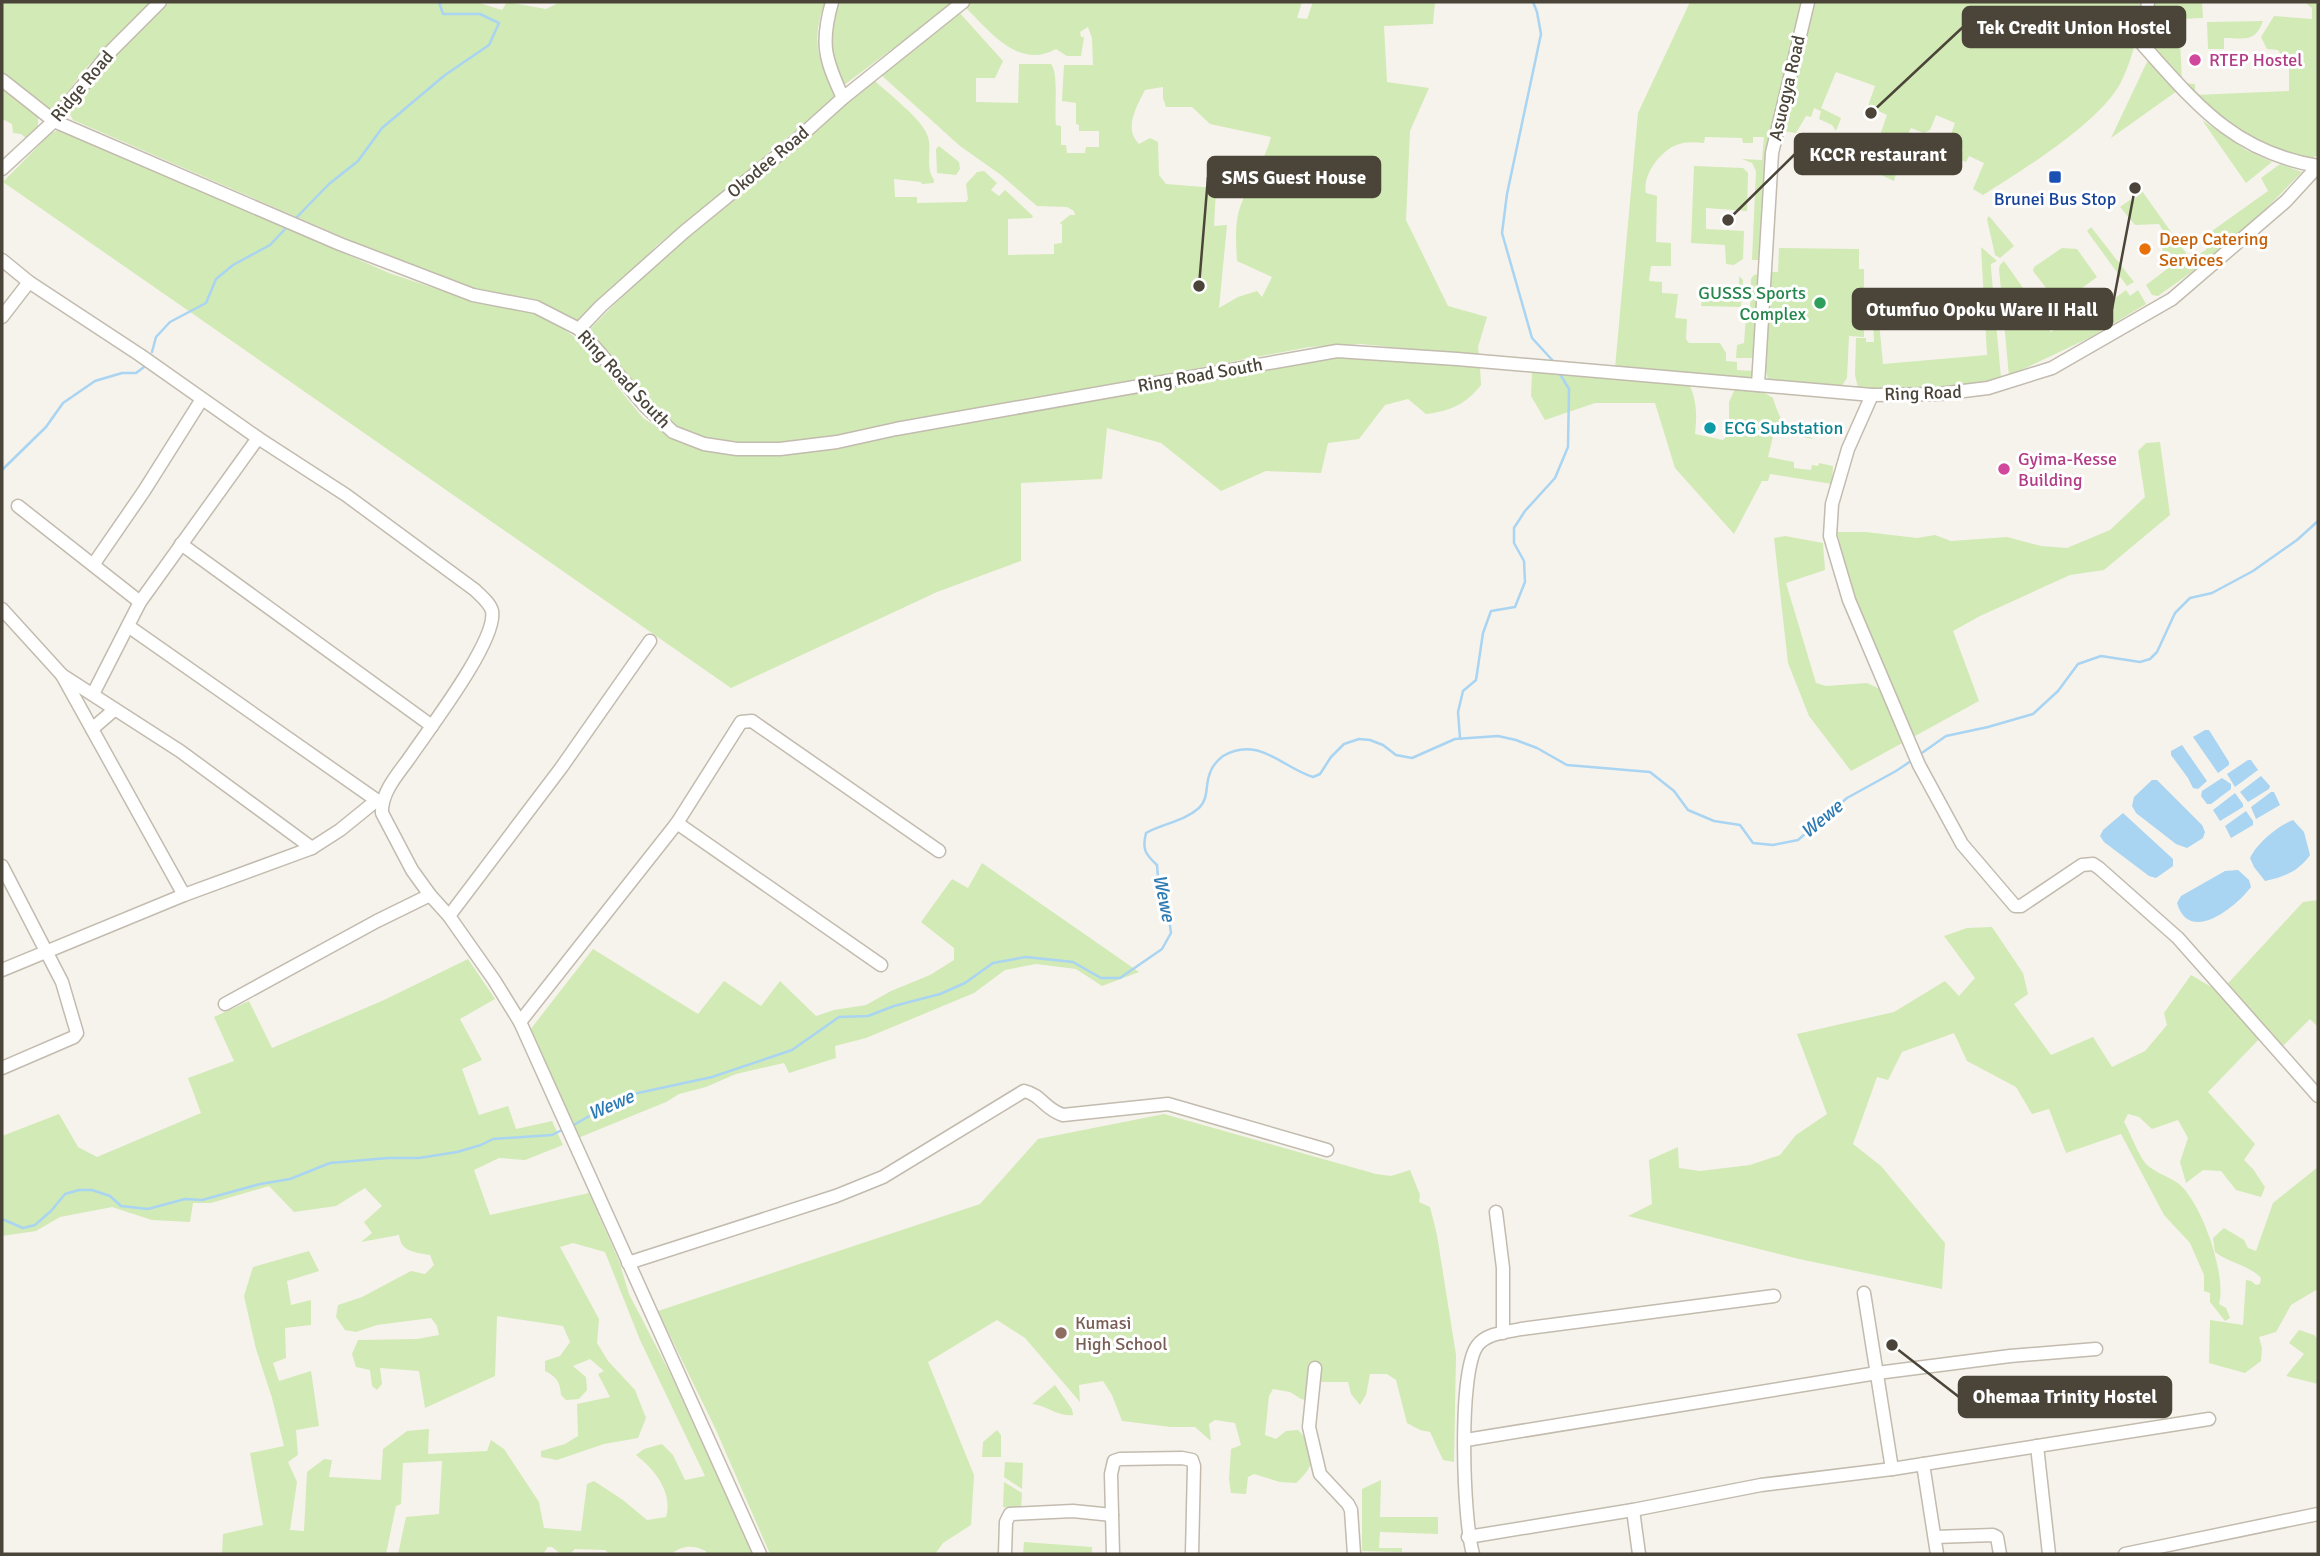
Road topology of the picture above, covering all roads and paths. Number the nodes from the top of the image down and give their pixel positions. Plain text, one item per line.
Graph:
1 (160, 2) edge
2 (832, 2) edge
3 (963, 2) edge
4 (1808, 2) edge
5 (2148, 2) edge
6 (2, 80) edge
7 (843, 98) junction
8 (54, 121) junction
9 (2318, 166) edge
10 (2, 169) edge
11 (2, 260) edge
12 (29, 282) junction
13 (2, 317) edge
14 (579, 329) junction
15 (1457, 359) joint
16 (1758, 385) junction
17 (1872, 395) junction
18 (202, 399) junction
19 (258, 438) junction
20 (18, 506) dead end
21 (181, 544) junction
22 (93, 565) junction
23 (140, 602) junction
24 (2, 609) edge
25 (128, 626) junction
26 (650, 641) dead end
27 (62, 675) junction
28 (93, 694) junction
29 (114, 710) junction
30 (432, 726) junction
31 (92, 729) junction
32 (379, 802) junction
33 (677, 823) junction
34 (312, 848) junction
35 (939, 851) dead end
36 (2, 866) edge
37 (184, 895) junction
38 (430, 895) junction
39 (449, 916) junction
40 (47, 951) junction
41 (881, 965) dead end
42 (2, 970) edge
43 (225, 1004) dead end
44 (520, 1023) junction
45 (2, 1069) edge
46 (2318, 1096) edge
47 (1327, 1150) dead end
48 (1496, 1212) dead end
49 (628, 1263) junction
50 (1864, 1293) dead end
51 (1774, 1296) dead end
52 (1503, 1333) junction
53 (2096, 1349) dead end
54 (1315, 1368) dead end
55 (1877, 1373) junction
56 (2209, 1419) dead end
57 (1466, 1440) junction
58 (2037, 1446) junction
59 (1923, 1464) junction
60 (1892, 1469) junction
61 (1633, 1510) junction
62 (2318, 1514) edge
63 (1112, 1515) junction
64 (1468, 1536) junction
65 (1935, 1537) junction
66 (760, 1554) edge
67 (1005, 1554) edge
68 (1113, 1554) edge
69 (1193, 1554) edge
70 (1354, 1554) edge
71 (1472, 1554) edge
72 (1639, 1554) edge
73 (1937, 1554) edge
74 (2000, 1554) edge
75 (2049, 1554) edge
76 (2125, 1554) edge

1 - 8 street, Ridge Road
2 - 7 street
3 - 7 street, Okodee Road
4 - 16 street, Asuogya Road
5 - 9 street
6 - 8 street, Ring Road South
7 - 14 street, Okodee Road
8 - 10 street, Ridge Road
8 - 14 street, Ring Road South
9 - 17 street, Ring Road
11 - 12 street
12 - 13 street
12 - 18 street
14 - 15 street, Ring Road South
15 - 16 street, Ring Road
16 - 17 street, Ring Road
17 - 46 street
18 - 19 street
18 - 22 street
19 - 21 street
19 - 30 street
20 - 22 street
21 - 23 street
21 - 30 street
22 - 23 street
23 - 25 street
24 - 27 street
25 - 28 street
25 - 32 street
26 - 39 street
27 - 28 street
27 - 31 street
28 - 29 street
29 - 31 street
29 - 34 street
30 - 32 street
31 - 37 street
32 - 34 street
32 - 38 street
33 - 35 street
33 - 41 street
33 - 44 street
34 - 37 street
36 - 40 street
37 - 40 street
38 - 39 street
38 - 43 street
39 - 44 street
40 - 42 street
40 - 45 street
44 - 49 street
47 - 49 street
48 - 52 street
49 - 66 street
50 - 55 street
51 - 52 street
52 - 57 street
53 - 55 street
54 - 70 street
55 - 57 street
55 - 60 street
56 - 58 street
57 - 64 street
58 - 59 street
58 - 75 street
59 - 60 street
59 - 65 street
60 - 61 street
61 - 64 street
61 - 72 street
62 - 76 street
63 - 67 street
63 - 68 street
63 - 69 street
64 - 71 street
65 - 73 street
65 - 74 street

